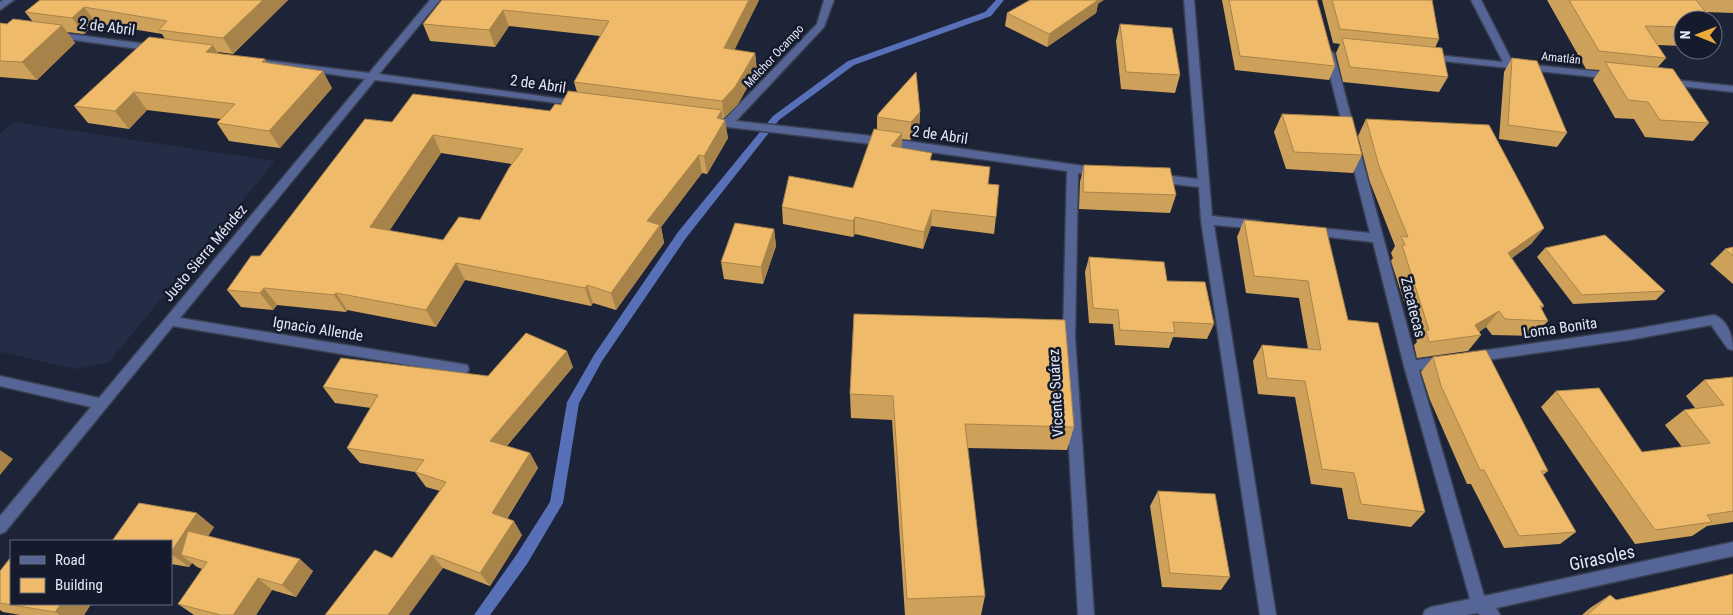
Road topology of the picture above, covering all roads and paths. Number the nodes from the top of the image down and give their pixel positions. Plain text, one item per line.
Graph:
1 (9, 0) edge
2 (435, 0) edge
3 (830, 0) edge
4 (1189, 0) edge
5 (1476, 0) edge
6 (0, 7) edge
7 (49, 34) edge
8 (1330, 44) edge
9 (166, 50) edge
10 (1413, 56) edge
11 (235, 58) edge
12 (1510, 66) junction
13 (372, 76) junction
14 (1626, 78) edge
15 (1655, 81) edge
16 (1733, 89) edge
17 (586, 105) edge
18 (700, 120) edge
19 (727, 124) junction
20 (1073, 170) junction
21 (1110, 174) edge
22 (1147, 177) edge
23 (1202, 183) junction
24 (1207, 220) junction
25 (1274, 227) edge
26 (1293, 229) edge
27 (1379, 238) junction
28 (170, 321) junction
29 (1733, 345) edge
30 (1411, 366) junction
31 (462, 369) dead end
32 (0, 381) edge
33 (102, 404) junction
34 (0, 527) edge
35 (1733, 550) edge
36 (1479, 604) junction
37 (1086, 615) edge
38 (1268, 615) edge
39 (1431, 615) edge
40 (1492, 615) edge

1 - 6 street
2 - 13 street, Justo Sierra Méndez
3 - 19 street, Melchor Ocampo
4 - 23 street
5 - 12 street
7 - 9 street, 2 de Abril
8 - 27 street, Zacatecas
10 - 12 street, Amatlán
11 - 13 street, 2 de Abril
12 - 14 street, Amatlán
13 - 17 street, 2 de Abril
13 - 28 street, Justo Sierra Méndez
15 - 16 street
18 - 19 street, 2 de Abril
19 - 20 street, 2 de Abril
20 - 21 street, 2 de Abril
20 - 37 street, Vicente Suárez
22 - 23 street
23 - 24 street
24 - 25 street
24 - 38 street
26 - 27 street
27 - 30 street, Zacatecas
28 - 31 street, Ignacio Allende
28 - 33 street, Justo Sierra Méndez
29 - 30 street, Loma Bonita
30 - 36 street, Zacatecas
32 - 33 street
33 - 34 street, Justo Sierra Méndez
35 - 36 street, Girasoles
36 - 39 street, Girasoles
36 - 40 street

